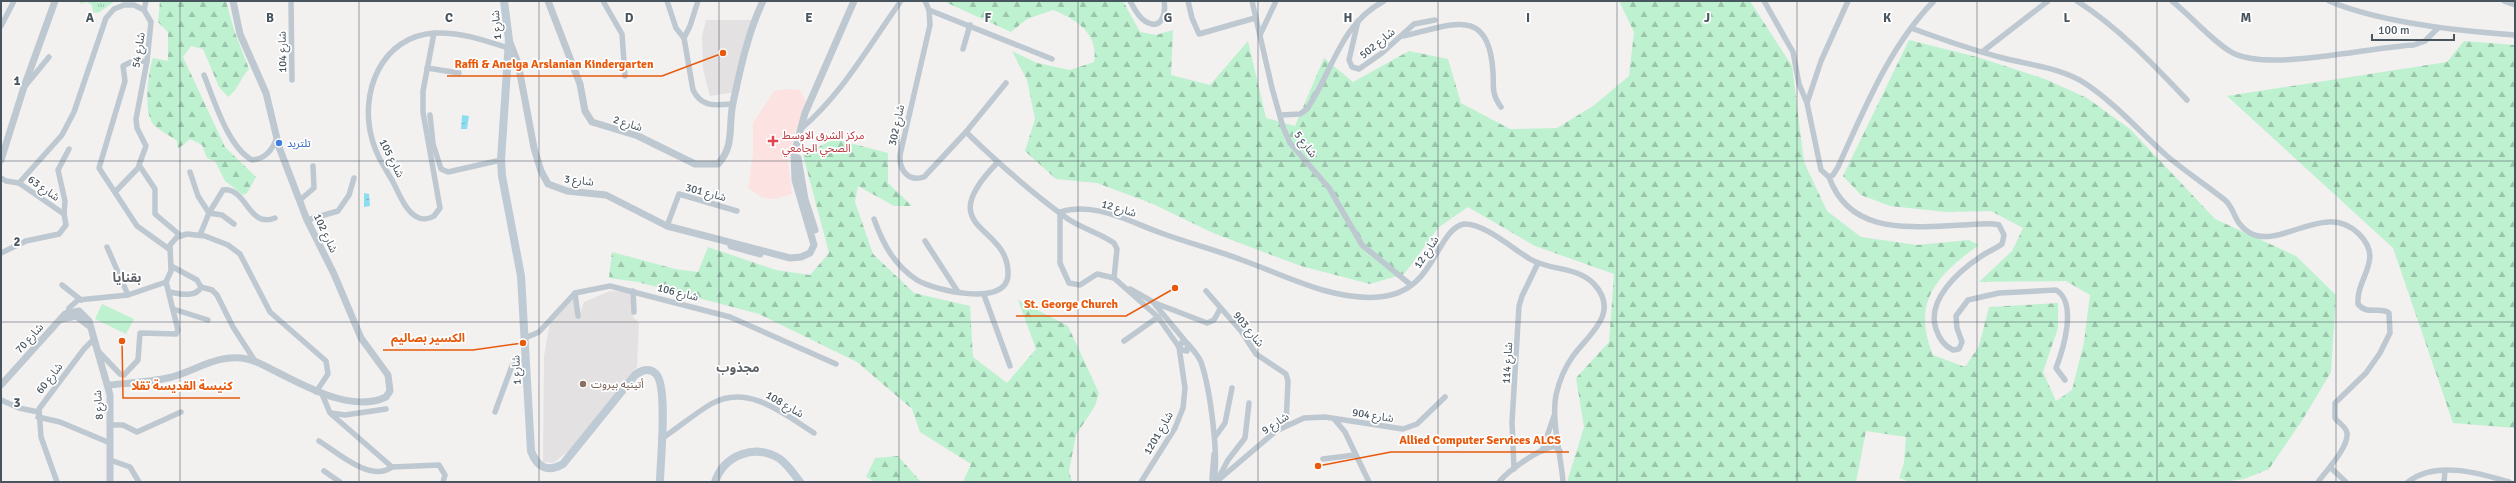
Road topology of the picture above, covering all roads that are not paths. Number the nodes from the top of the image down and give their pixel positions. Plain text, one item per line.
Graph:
1 (14, 1) edge
2 (56, 1) edge
3 (146, 1) edge
4 (233, 1) edge
5 (291, 1) edge
6 (504, 1) edge
7 (548, 1) edge
8 (603, 1) edge
9 (667, 1) edge
10 (698, 1) edge
11 (763, 1) edge
12 (854, 1) edge
13 (901, 1) edge
14 (925, 1) edge
15 (1130, 1) edge
16 (1164, 1) edge
17 (1188, 1) edge
18 (1252, 1) edge
19 (1276, 1) edge
20 (1384, 1) edge
21 (1764, 1) edge
22 (1848, 1) edge
23 (1934, 1) edge
24 (2048, 1) edge
25 (2077, 1) edge
26 (2172, 1) edge
27 (2329, 1) edge
28 (2504, 1) edge
29 (2515, 5) edge
30 (144, 10) junction
31 (929, 10) junction
32 (1255, 18) junction
33 (1358, 20) junction
34 (1435, 20) dead end
35 (970, 25) junction
36 (1, 26) edge
37 (1911, 28) junction
38 (2438, 28) junction
39 (434, 33) junction
40 (1260, 35) junction
41 (2515, 35) edge
42 (1403, 36) junction
43 (684, 38) junction
44 (509, 44) junction
45 (963, 49) dead end
46 (1982, 52) junction
47 (49, 57) dead end
48 (1052, 60) dead end
49 (147, 61) junction
50 (427, 68) junction
51 (459, 73) dead end
52 (204, 75) dead end
53 (625, 76) dead end
54 (292, 80) dead end
55 (1006, 83) dead end
56 (24, 87) junction
57 (2187, 100) dead end
58 (1807, 103) junction
59 (733, 104) junction
60 (1501, 107) dead end
61 (430, 115) dead end
62 (1280, 115) junction
63 (802, 128) junction
64 (966, 132) junction
65 (277, 137) junction
66 (69, 149) dead end
67 (1, 160) edge
68 (501, 160) junction
69 (997, 163) junction
70 (313, 166) dead end
71 (139, 167) junction
72 (190, 172) dead end
73 (1829, 177) junction
74 (1, 178) edge
75 (354, 178) dead end
76 (19, 183) junction
77 (115, 192) junction
78 (300, 200) junction
79 (737, 211) dead end
80 (1060, 212) junction
81 (209, 213) junction
82 (64, 214) junction
83 (275, 218) dead end
84 (874, 219) dead end
85 (307, 220) junction
86 (234, 224) dead end
87 (667, 226) junction
88 (200, 234) junction
89 (181, 236) junction
90 (925, 240) dead end
91 (106, 247) dead end
92 (169, 249) junction
93 (1, 253) edge
94 (1538, 263) junction
95 (171, 266) junction
96 (1114, 278) junction
97 (166, 282) junction
98 (62, 285) dead end
99 (1411, 285) junction
100 (201, 287) junction
101 (1126, 288) junction
102 (633, 290) junction
103 (1206, 291) dead end
104 (169, 292) junction
105 (958, 292) junction
106 (575, 293) junction
107 (128, 295) junction
108 (984, 295) junction
109 (81, 300) junction
110 (1153, 302) junction
111 (173, 309) junction
112 (1220, 309) junction
113 (68, 312) junction
114 (634, 312) dead end
115 (578, 316) dead end
116 (1158, 317) junction
117 (208, 320) dead end
118 (525, 338) junction
119 (94, 339) junction
120 (1124, 341) dead end
121 (1184, 347) junction
122 (98, 352) junction
123 (526, 359) junction
124 (255, 361) junction
125 (836, 364) dead end
126 (1010, 366) dead end
127 (2065, 380) dead end
128 (1, 385) edge
129 (109, 386) junction
130 (1232, 388) dead end
131 (319, 393) junction
132 (1445, 397) dead end
133 (1, 400) edge
134 (1249, 403) dead end
135 (386, 409) dead end
136 (1555, 409) junction
137 (181, 412) dead end
138 (495, 412) dead end
139 (330, 414) junction
140 (38, 415) junction
141 (1334, 419) junction
142 (111, 425) junction
143 (1286, 425) junction
144 (814, 433) dead end
145 (1215, 437) junction
146 (661, 439) junction
147 (319, 441) dead end
148 (110, 442) junction
149 (1541, 451) junction
150 (1560, 451) junction
151 (1355, 455) junction
152 (1323, 459) dead end
153 (110, 460) junction
154 (392, 467) junction
155 (2331, 468) junction
156 (1514, 469) junction
157 (324, 471) dead end
158 (2444, 471) junction
159 (1215, 481) edge
160 (56, 482) edge
161 (110, 482) edge
162 (139, 482) edge
163 (340, 482) edge
164 (444, 482) edge
165 (660, 482) edge
166 (715, 482) edge
167 (800, 482) edge
168 (1141, 482) edge
169 (1368, 482) edge
170 (1499, 482) edge
171 (1563, 482) edge
172 (2318, 482) edge
173 (2346, 482) edge
174 (2408, 482) edge
175 (2444, 482) edge
176 (2509, 482) edge

1 - 36 street
2 - 56 street
3 - 30 street
4 - 65 street, شارع 102
5 - 54 street, شارع 104
6 - 44 main road, شارع 1
7 - 59 street, شارع 2
8 - 53 street
9 - 43 street
10 - 43 street
11 - 59 street
12 - 63 street, شارع 3
13 - 63 street
14 - 31 street, شارع 302
15 - 16 street
17 - 32 street
18 - 32 street
19 - 40 street
20 - 33 street, شارع 5
21 - 58 street
22 - 58 street
23 - 37 street
24 - 46 street
25 - 57 street
26 - 38 street
27 - 38 street
28 - 29 street
30 - 49 street, شارع 54
30 - 76 street
31 - 35 street
31 - 64 street, شارع 302
32 - 40 street
33 - 42 street, شارع 502
33 - 62 street, شارع 5
34 - 42 street, شارع 502
35 - 45 street
35 - 48 street
37 - 46 street
37 - 73 street
38 - 41 street
39 - 44 street, شارع 105
39 - 50 street
39 - 50 street, شارع 105
40 - 62 street
42 - 60 street
43 - 59 street
44 - 68 main road, شارع 1
44 - 87 street, شارع 3
46 - 155 street
47 - 56 street
49 - 71 street, شارع 54
49 - 77 street
50 - 51 street
52 - 65 street
55 - 64 street
56 - 67 street
58 - 73 street
61 - 68 street
62 - 99 street, شارع 5
63 - 87 street, شارع 3
64 - 69 street
65 - 78 street, شارع 102
66 - 82 street
68 - 118 main road, شارع 1
69 - 80 street
69 - 108 street
70 - 78 street
71 - 77 street
71 - 89 street
72 - 81 street
73 - 127 street
74 - 76 street, شارع 63
75 - 85 street
76 - 82 street, شارع 63
77 - 92 street
78 - 85 street, شارع 102
79 - 87 street, شارع 301
80 - 96 street
80 - 96 street
80 - 99 street, شارع 12
81 - 83 street
81 - 86 street
81 - 88 street
82 - 93 street, شارع 63
84 - 105 street
85 - 131 street, شارع 102
88 - 89 street
88 - 131 street
89 - 92 street
90 - 105 street
91 - 107 street
92 - 95 street
94 - 99 street, شارع 12
94 - 136 street, شارع 12
94 - 156 street, شارع 114
95 - 97 street
95 - 100 street
96 - 101 street
97 - 104 street
97 - 107 street
98 - 109 street
100 - 104 street
100 - 124 street
101 - 110 street
101 - 116 street
102 - 106 street, شارع 106
102 - 114 street
102 - 125 street, شارع 106
103 - 112 street
104 - 111 street
105 - 108 street
106 - 115 street
106 - 118 street
107 - 109 street
108 - 126 street
109 - 113 street
110 - 112 street, شارع 903
110 - 121 street
111 - 117 street
111 - 122 street
112 - 143 street, شارع 903
113 - 119 street, شارع 8
113 - 128 street, شارع 70
116 - 120 street
116 - 121 street
118 - 123 main road, شارع 1
119 - 122 street, شارع 8
119 - 140 street, شارع 60
121 - 145 street
121 - 168 street, شارع 1201
122 - 129 street, شارع 8
123 - 138 street
123 - 146 main road, شارع 1
124 - 129 street, شارع 102
124 - 131 street, شارع 102
129 - 142 street, شارع 8
130 - 145 street
131 - 139 street
132 - 141 street, شارع 904
133 - 140 street
134 - 159 street
135 - 139 street
136 - 149 street, شارع 12
136 - 150 street, شارع 12
137 - 142 street
139 - 154 street
140 - 148 street
140 - 160 street
141 - 143 street, شارع 9
141 - 151 street
142 - 148 street, شارع 8
143 - 159 street, شارع 9
144 - 146 street, شارع 108
145 - 159 street
146 - 165 main road, شارع 1
147 - 154 street
148 - 153 street, شارع 8
149 - 150 street
149 - 156 street
150 - 171 street, شارع 12
151 - 152 street
151 - 169 street
153 - 161 street, شارع 8
153 - 162 street
154 - 164 street
155 - 172 street
155 - 173 street
156 - 170 street
157 - 163 street
158 - 174 street
158 - 175 street
158 - 176 street
166 - 167 main road

